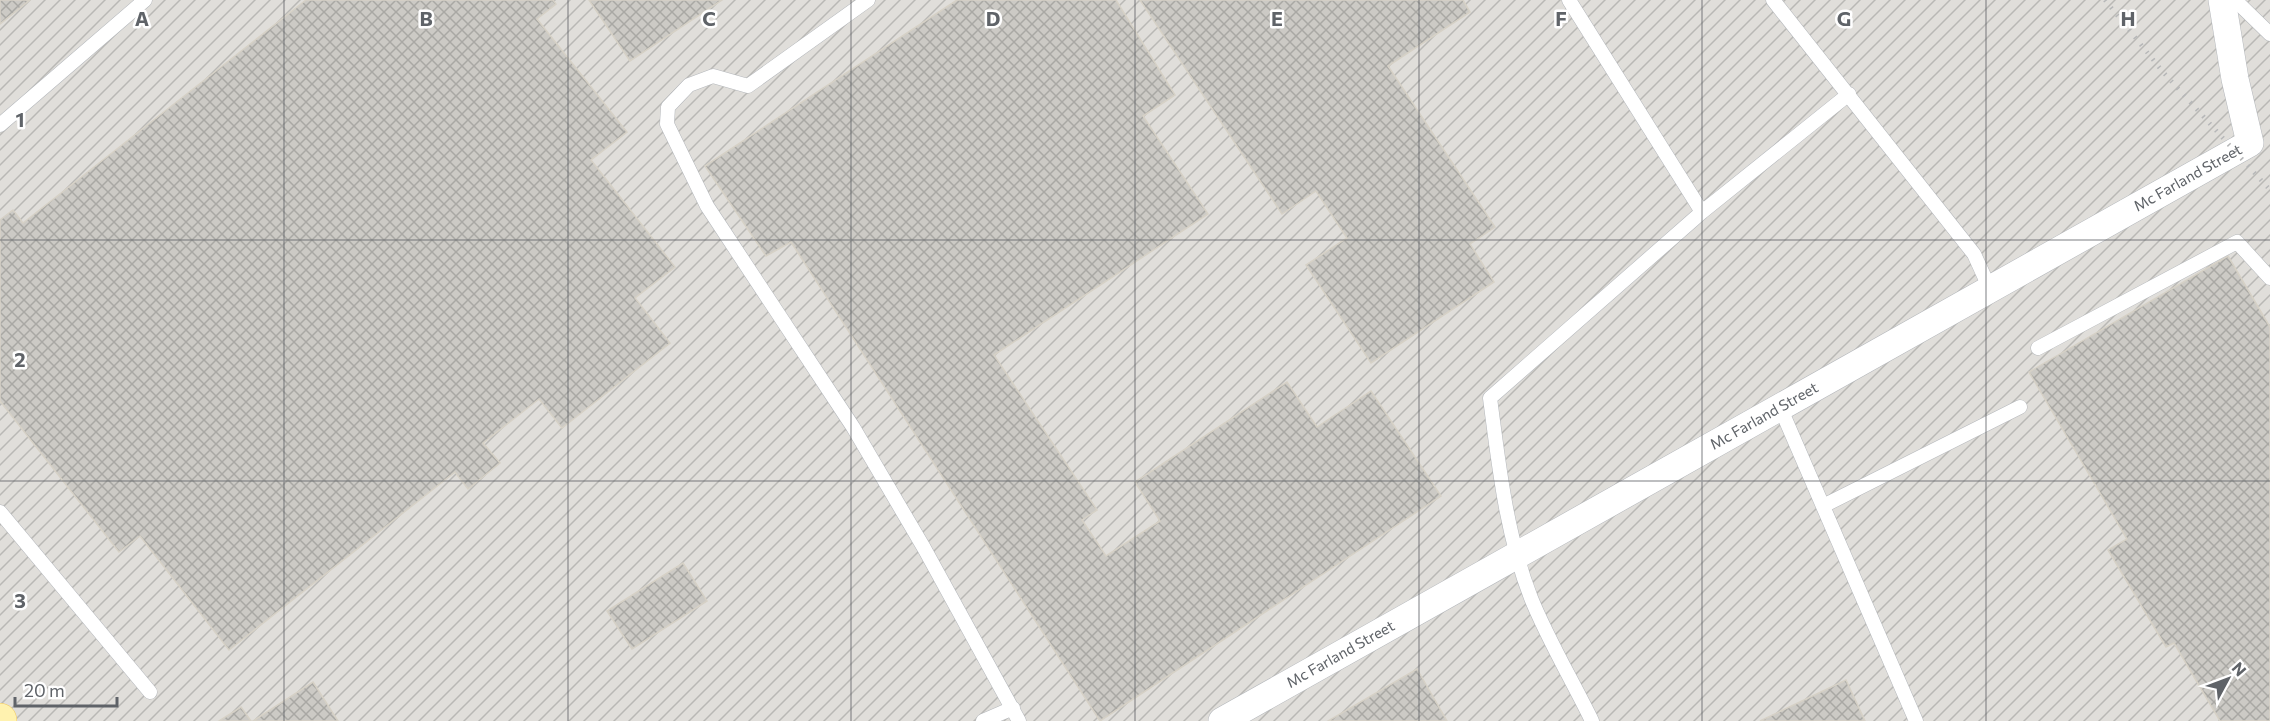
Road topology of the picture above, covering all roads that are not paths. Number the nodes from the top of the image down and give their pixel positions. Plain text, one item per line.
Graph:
1 (145, 0) edge
2 (868, 0) edge
3 (1569, 0) edge
4 (1773, 0) edge
5 (2222, 0) edge
6 (2235, 0) edge
7 (2270, 34) edge
8 (1849, 94) junction
9 (0, 125) edge
10 (1702, 212) junction
11 (2270, 278) edge
12 (1990, 289) junction
13 (2038, 348) dead end
14 (2020, 406) dead end
15 (1780, 407) junction
16 (1823, 506) junction
17 (0, 512) edge
18 (1516, 556) junction
19 (150, 692) dead end
20 (1013, 708) junction
21 (983, 721) edge
22 (1019, 721) edge
23 (1222, 721) edge
24 (1592, 721) edge
25 (1916, 721) edge

1 - 9 lane
2 - 20 lane
3 - 10 lane
4 - 8 lane
5 - 12 street, Mc Farland Street
6 - 7 lane
8 - 10 lane
8 - 12 lane
10 - 18 lane
11 - 13 lane
12 - 15 street, Mc Farland Street
14 - 16 lane
15 - 16 lane
15 - 18 street, Mc Farland Street
16 - 25 lane
17 - 19 lane
18 - 23 street, Mc Farland Street
18 - 24 lane
20 - 21 lane
20 - 22 lane

